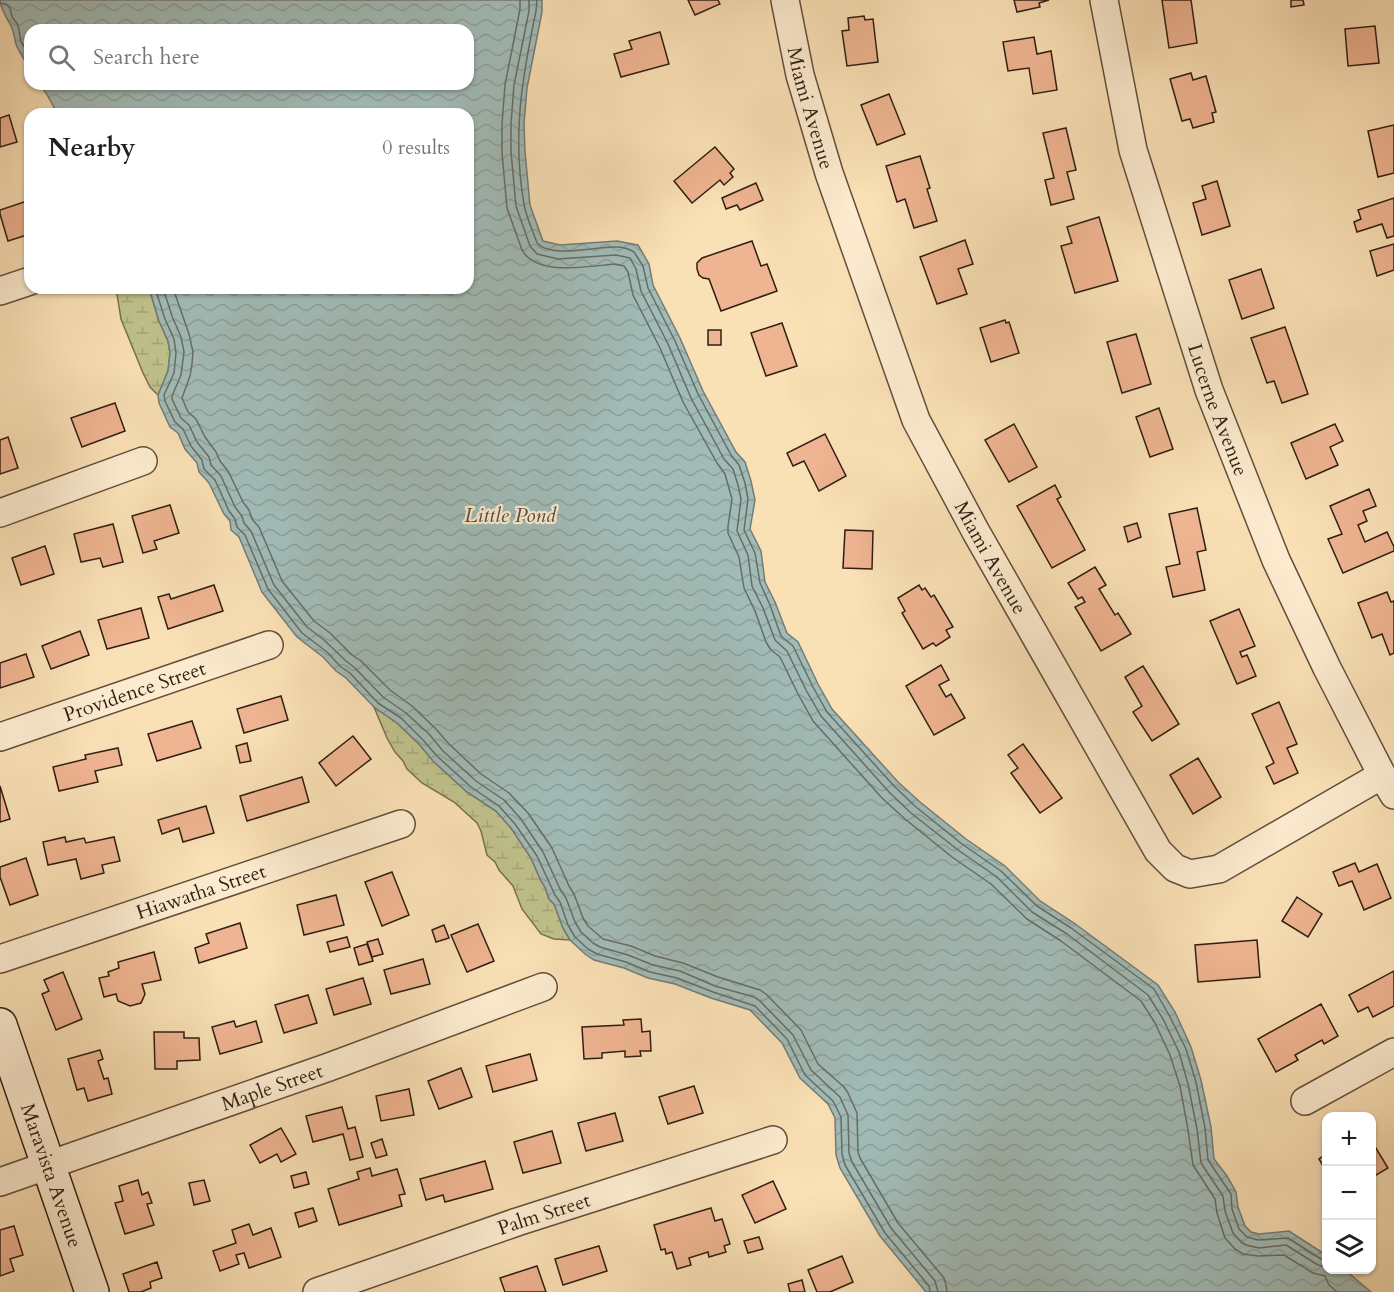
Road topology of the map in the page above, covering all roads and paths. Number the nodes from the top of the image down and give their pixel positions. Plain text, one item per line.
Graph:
1 (785, 0) edge
2 (1104, 0) edge
3 (24, 283) edge
4 (0, 291) edge
5 (142, 461) dead end
6 (0, 513) edge
7 (269, 645) dead end
8 (0, 737) edge
9 (1388, 785) edge
10 (401, 824) dead end
11 (0, 959) edge
12 (543, 987) dead end
13 (0, 1025) edge
14 (1394, 1052) edge
15 (1305, 1101) dead end
16 (773, 1140) dead end
17 (48, 1166) junction
18 (0, 1182) edge
19 (92, 1292) edge
20 (317, 1292) edge

1 - 9 street, Miami Avenue
2 - 9 street, Lucerne Avenue
3 - 4 street
5 - 6 street
7 - 8 street, Providence Street
10 - 11 street, Hiawatha Street
12 - 17 street, Maple Street
13 - 17 main road, Maravista Avenue
14 - 15 street
16 - 20 street, Palm Street
17 - 18 street, Maple Street
17 - 19 main road, Maravista Avenue

